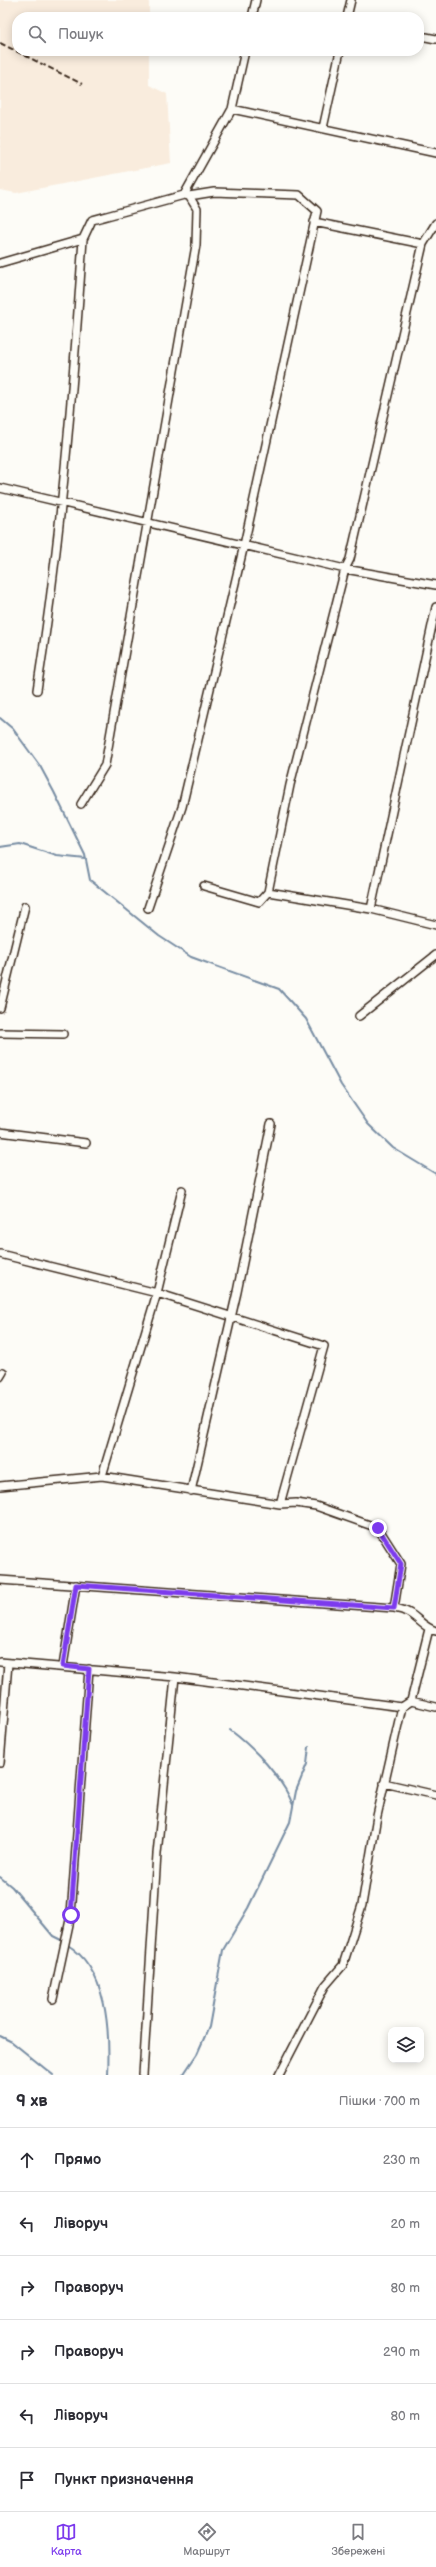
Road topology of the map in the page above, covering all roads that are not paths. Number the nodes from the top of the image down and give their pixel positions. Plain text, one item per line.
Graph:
1 (256, 0) edge
2 (351, 0) edge
3 (253, 12) edge
4 (348, 12) edge
5 (426, 37) dead end
6 (436, 39) edge
7 (244, 56) edge
8 (339, 56) edge
9 (232, 109) junction
10 (323, 128) junction
11 (436, 153) edge
12 (186, 195) junction
13 (314, 222) junction
14 (436, 223) edge
15 (83, 238) junction
16 (423, 244) junction
17 (0, 263) edge
18 (0, 488) edge
19 (63, 502) junction
20 (147, 521) junction
21 (244, 545) junction
22 (345, 569) junction
23 (436, 585) edge
24 (436, 607) edge
25 (37, 690) dead end
26 (81, 804) dead end
27 (204, 886) dead end
28 (268, 892) junction
29 (25, 906) dead end
30 (148, 908) dead end
31 (371, 909) junction
32 (436, 925) edge
33 (436, 955) edge
34 (0, 1008) edge
35 (359, 1016) dead end
36 (0, 1033) edge
37 (63, 1034) dead end
38 (271, 1124) dead end
39 (0, 1132) edge
40 (86, 1143) dead end
41 (182, 1190) dead end
42 (0, 1254) edge
43 (157, 1293) junction
44 (231, 1317) junction
45 (102, 1476) junction
46 (0, 1486) edge
47 (191, 1491) junction
48 (280, 1504) junction
49 (0, 1580) edge
50 (76, 1585) junction
51 (394, 1608) junction
52 (433, 1630) edge
53 (0, 1662) edge
54 (8, 1663) junction
55 (63, 1666) junction
56 (89, 1669) junction
57 (175, 1677) junction
58 (411, 1702) junction
59 (402, 1707) junction
60 (436, 1707) edge
61 (0, 1763) edge
62 (384, 1783) junction
63 (436, 1795) edge
64 (53, 1999) dead end
65 (143, 2075) edge
66 (279, 2075) edge

1 - 3 street
2 - 4 street
5 - 6 street
7 - 9 street
8 - 10 street
9 - 10 street
9 - 12 street
10 - 11 street
12 - 13 street
12 - 15 street
12 - 20 street
13 - 16 street
13 - 21 street
14 - 16 street
15 - 17 street
15 - 19 street
16 - 22 street
18 - 19 street
19 - 20 street
19 - 25 street
20 - 21 street
20 - 26 street
21 - 22 street
21 - 30 street
22 - 23 street
22 - 28 street
24 - 31 street
27 - 28 street
28 - 31 street
29 - 34 street
31 - 32 street
33 - 35 street
36 - 37 street
38 - 44 street
39 - 40 street
41 - 43 street
42 - 43 street
43 - 44 street
43 - 45 street
44 - 47 street
44 - 48 street
45 - 46 street
45 - 47 street
47 - 48 street
48 - 51 street
49 - 50 street
50 - 51 street
50 - 55 street
51 - 52 street
52 - 58 street
53 - 54 street
54 - 55 street
54 - 61 street
55 - 56 street
56 - 57 street
56 - 64 street
57 - 59 street
57 - 65 street
58 - 59 street
58 - 60 street
59 - 62 street
62 - 63 street
62 - 66 street

